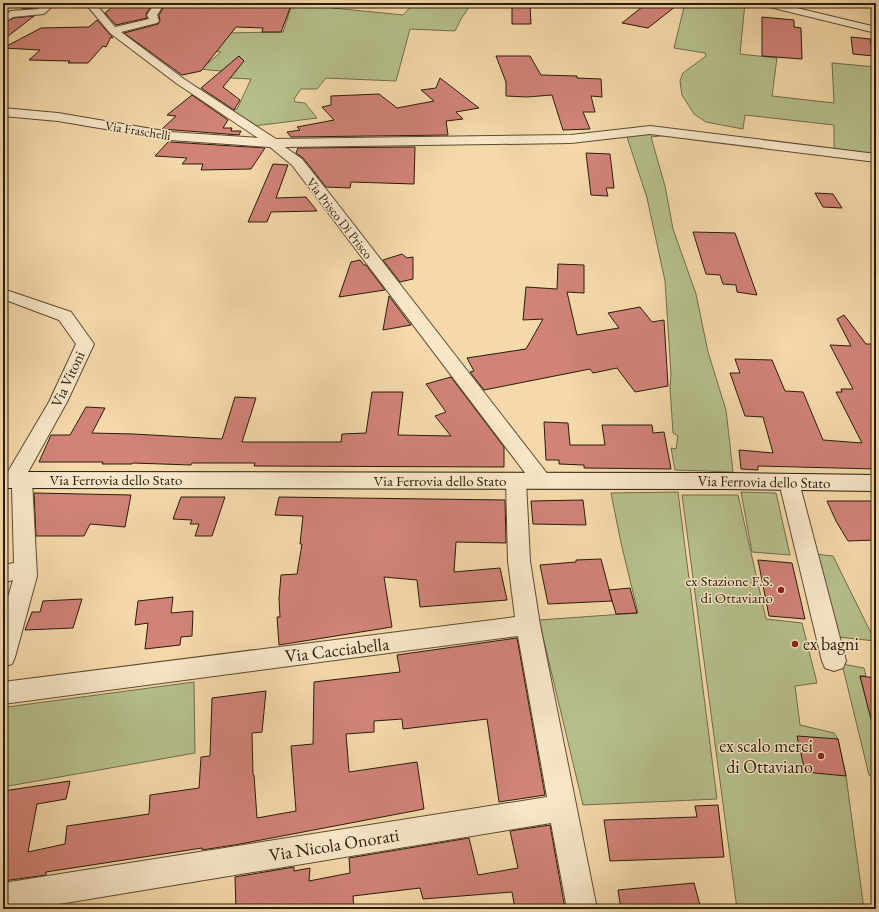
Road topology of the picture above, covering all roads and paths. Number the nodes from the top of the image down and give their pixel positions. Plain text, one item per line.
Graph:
1 (51, 3) edge
2 (90, 3) edge
3 (160, 3) edge
4 (764, 3) edge
5 (3, 20) edge
6 (876, 30) edge
7 (113, 31) junction
8 (3, 112) edge
9 (273, 143) junction
10 (876, 158) edge
11 (3, 294) edge
12 (13, 480) edge
13 (516, 482) junction
14 (542, 482) junction
15 (790, 482) junction
16 (876, 483) edge
17 (26, 569) junction
18 (3, 574) edge
19 (528, 625) junction
20 (3, 656) edge
21 (834, 661) dead end
22 (3, 694) edge
23 (563, 808) junction
24 (3, 898) edge
25 (582, 909) edge

1 - 5 street
2 - 7 street, Via Prisco Di Prisco
3 - 7 street
4 - 6 street
7 - 9 street, Via Prisco Di Prisco
8 - 9 street, Via Fraschelli
9 - 10 street, Via Fraschelli
9 - 14 street, Via Prisco Di Prisco
11 - 12 street, Via Vitoni
12 - 13 main road, Via Ferrovia dello Stato
12 - 17 street
13 - 14 main road, Via Ferrovia dello Stato
13 - 19 street
14 - 15 main road, Via Ferrovia dello Stato
15 - 16 main road, Via Ferrovia dello Stato
15 - 21 street
17 - 18 street
17 - 20 street
19 - 22 street, Via Cacciabella
19 - 23 street
23 - 24 street, Via Nicola Onorati
23 - 25 street

